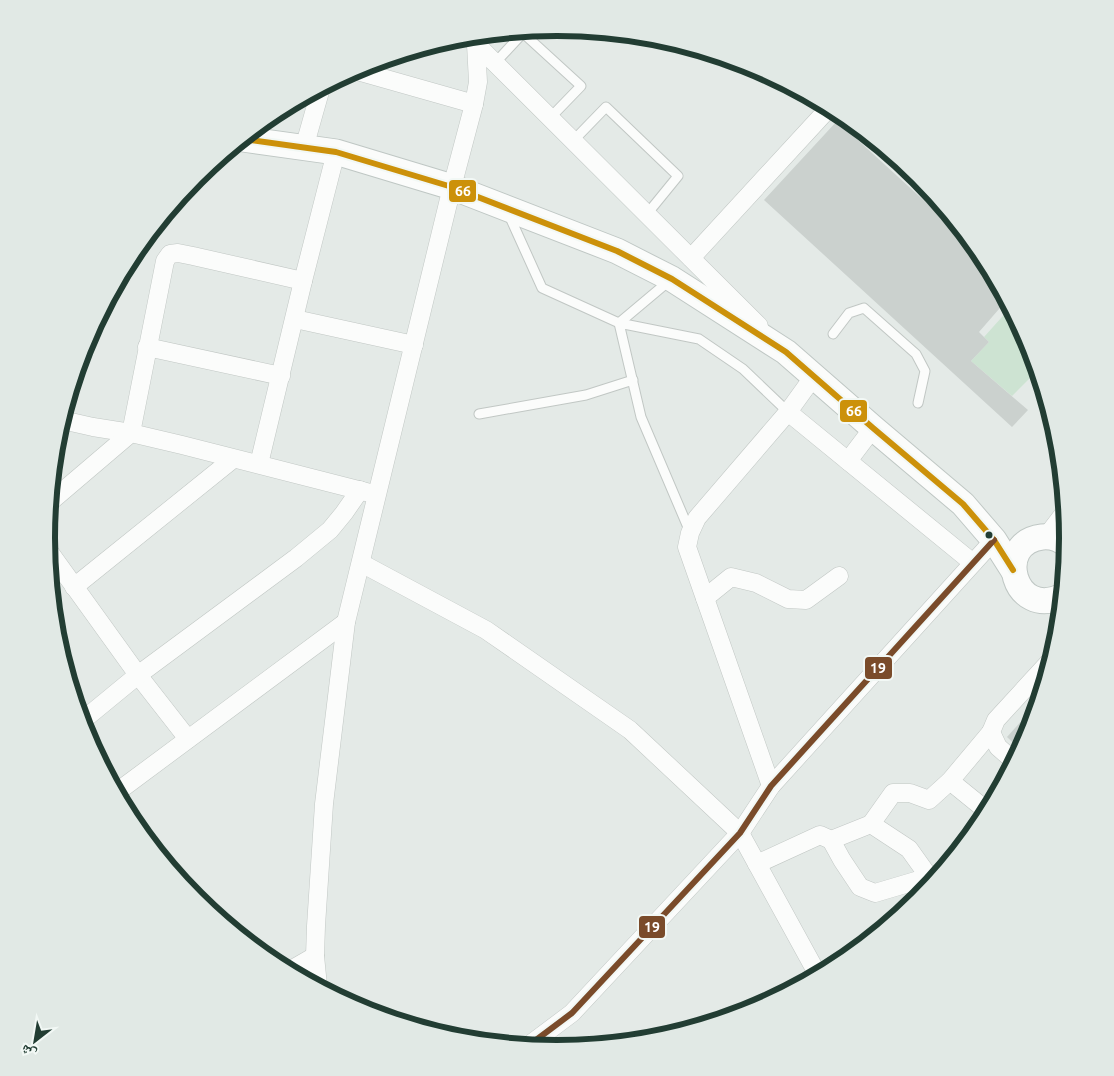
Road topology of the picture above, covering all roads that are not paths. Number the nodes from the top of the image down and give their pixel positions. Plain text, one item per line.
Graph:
1 (527, 37) edge
2 (519, 38) edge
3 (478, 43) edge
4 (475, 44) edge
5 (495, 63) junction
6 (366, 74) edge
7 (319, 96) edge
8 (474, 104) junction
9 (824, 113) edge
10 (550, 118) junction
11 (252, 140) edge
12 (573, 140) junction
13 (304, 148) junction
14 (336, 152) junction
15 (452, 187) junction
16 (506, 208) junction
17 (647, 214) junction
18 (691, 258) junction
19 (672, 279) junction
20 (303, 282) junction
21 (295, 320) junction
22 (619, 323) junction
23 (833, 334) dead end
24 (414, 345) junction
25 (147, 347) junction
26 (786, 352) junction
27 (281, 376) junction
28 (814, 376) junction
29 (633, 380) junction
30 (918, 403) dead end
31 (788, 412) junction
32 (479, 414) dead end
33 (69, 422) edge
34 (873, 428) junction
35 (131, 434) junction
36 (234, 459) junction
37 (848, 461) junction
38 (260, 464) junction
39 (360, 490) junction
40 (378, 495) junction
41 (57, 496) edge
42 (963, 504) junction
43 (1059, 524) edge
44 (690, 533) junction
45 (994, 540) junction
46 (1050, 540) edge
47 (56, 561) edge
48 (973, 562) junction
49 (361, 563) junction
50 (1013, 570) junction
51 (839, 576) dead end
52 (74, 587) junction
53 (705, 598) junction
54 (1055, 602) edge
55 (346, 622) junction
56 (1041, 671) edge
57 (138, 675) junction
58 (88, 716) edge
59 (992, 732) junction
60 (188, 739) junction
61 (1009, 756) edge
62 (950, 781) junction
63 (771, 786) junction
64 (122, 788) edge
65 (981, 806) edge
66 (872, 824) junction
67 (740, 833) junction
68 (831, 840) junction
69 (757, 864) junction
70 (929, 874) edge
71 (924, 880) edge
72 (315, 956) junction
73 (296, 967) edge
74 (815, 969) edge
75 (317, 979) edge
76 (537, 1039) edge

1 - 10 lane
2 - 5 lane
3 - 5 street
4 - 8 street
5 - 10 street
6 - 8 street
7 - 13 street
8 - 15 street
9 - 18 street
10 - 12 street
11 - 13 main road
12 - 17 street
12 - 17 lane
13 - 14 main road
14 - 15 main road
14 - 20 street
15 - 16 main road
15 - 24 street
16 - 19 main road
16 - 22 lane
17 - 18 street
18 - 26 street
19 - 22 lane
19 - 26 main road
20 - 21 street
20 - 25 street
21 - 24 street
21 - 27 street
22 - 29 lane
22 - 31 lane
23 - 30 lane
24 - 40 street
25 - 27 street
25 - 35 street
26 - 28 main road
27 - 38 street
28 - 31 street
28 - 34 main road
29 - 32 lane
29 - 44 lane
31 - 37 street
31 - 44 street
33 - 35 street
34 - 37 street
34 - 42 main road
35 - 36 street
35 - 41 street
36 - 38 street
36 - 52 street
37 - 48 street
38 - 39 street
39 - 40 street
39 - 57 street
40 - 49 street
42 - 45 main road
42 - 46 main road
43 - 46 street
44 - 53 street
45 - 48 street
45 - 50 main road
46 - 50 main road
47 - 52 street
48 - 63 street
49 - 55 street
49 - 67 street
50 - 54 main road
51 - 53 street
52 - 57 street
53 - 63 street
55 - 60 street
55 - 72 street
56 - 59 street
57 - 58 street
57 - 60 street
59 - 61 street
59 - 62 street
60 - 64 street
62 - 65 street
62 - 66 street
63 - 67 street
66 - 68 street
66 - 70 street
67 - 69 street
67 - 76 street
68 - 69 street
68 - 71 street
69 - 74 street
72 - 73 street
72 - 75 street

